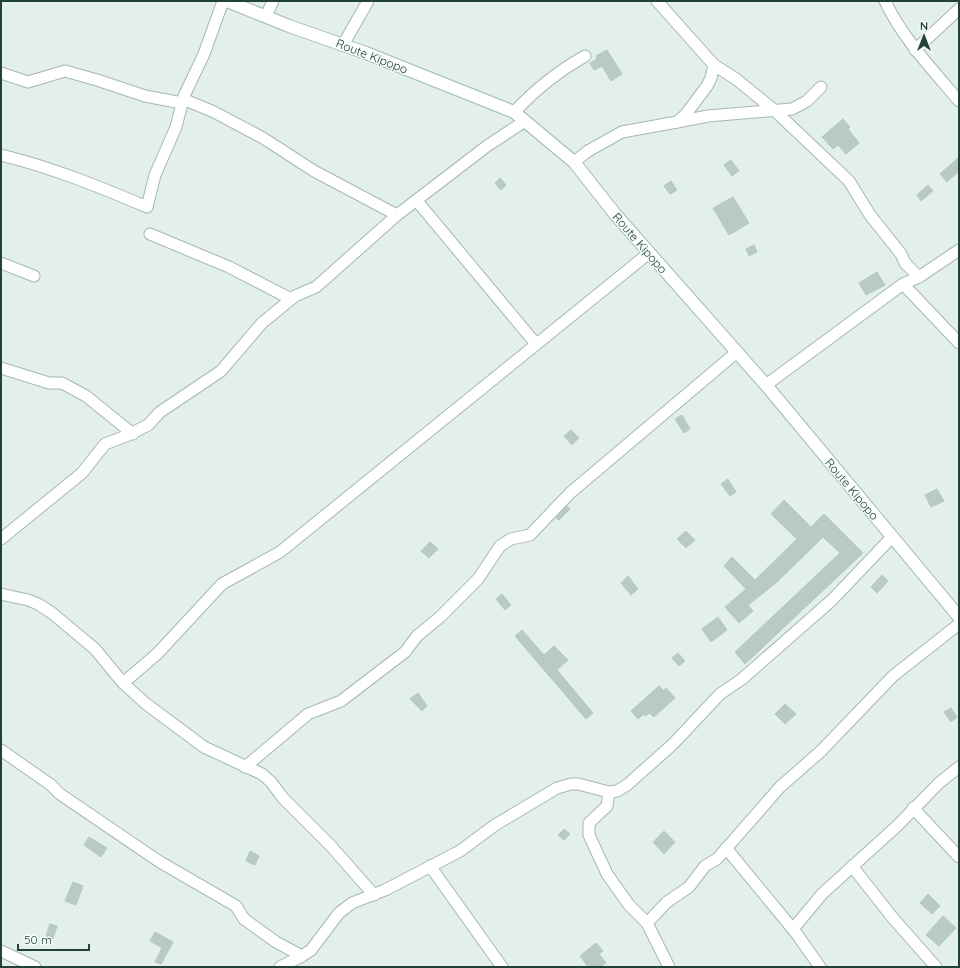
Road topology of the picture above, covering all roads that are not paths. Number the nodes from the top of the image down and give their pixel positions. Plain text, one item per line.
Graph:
1 (223, 1) edge
2 (227, 1) edge
3 (273, 1) edge
4 (368, 1) edge
5 (658, 1) edge
6 (885, 1) edge
7 (959, 9) edge
8 (266, 16) junction
9 (343, 45) junction
10 (915, 50) junction
11 (586, 56) dead end
12 (714, 65) junction
13 (1, 73) edge
14 (821, 87) dead end
15 (183, 101) junction
16 (959, 101) edge
17 (774, 110) junction
18 (514, 112) junction
19 (524, 120) junction
20 (677, 122) junction
21 (1, 155) edge
22 (574, 162) junction
23 (417, 201) junction
24 (396, 215) junction
25 (150, 234) dead end
26 (959, 250) edge
27 (649, 253) junction
28 (1, 263) edge
29 (34, 276) dead end
30 (918, 277) junction
31 (903, 284) junction
32 (291, 299) junction
33 (959, 343) edge
34 (536, 344) junction
35 (737, 352) junction
36 (1, 368) edge
37 (766, 386) junction
38 (133, 434) junction
39 (892, 538) junction
40 (1, 539) edge
41 (1, 594) edge
42 (959, 617) edge
43 (959, 624) edge
44 (123, 683) junction
45 (1, 750) edge
46 (245, 767) junction
47 (959, 767) edge
48 (609, 792) junction
49 (913, 808) junction
50 (726, 848) junction
51 (959, 857) edge
52 (430, 866) junction
53 (852, 866) junction
54 (374, 895) junction
55 (647, 923) junction
56 (793, 929) junction
57 (1, 951) edge
58 (302, 956) junction
59 (34, 967) edge
60 (280, 967) edge
61 (502, 967) edge
62 (669, 967) edge
63 (820, 967) edge
64 (936, 967) edge

1 - 15 street
2 - 8 main road, Route Kipopo
3 - 8 street
4 - 9 street
5 - 12 street
6 - 10 street
7 - 10 street
8 - 9 main road, Route Kipopo
9 - 18 main road, Route Kipopo
10 - 16 street
11 - 18 street
12 - 17 street
12 - 20 street
13 - 15 street
14 - 17 street
15 - 21 street
15 - 24 street
17 - 20 street
17 - 30 street
18 - 19 main road, Route Kipopo
19 - 22 main road, Route Kipopo
19 - 23 street
20 - 22 street
22 - 27 main road, Route Kipopo
23 - 24 street
23 - 34 street
24 - 32 street
25 - 32 street
26 - 30 street
27 - 34 street
27 - 35 main road, Route Kipopo
28 - 29 street
30 - 31 street
31 - 33 street
31 - 37 street
32 - 38 street
34 - 44 street
35 - 37 main road, Route Kipopo
35 - 46 street
36 - 38 street
37 - 39 main road, Route Kipopo
38 - 40 street
39 - 42 main road, Route Kipopo
39 - 48 street
41 - 44 street
43 - 50 street
44 - 46 street
45 - 58 street
46 - 54 street
47 - 49 street
48 - 52 street
48 - 55 street
49 - 51 street
49 - 53 street
50 - 55 street
50 - 56 street
52 - 54 street
52 - 61 street
53 - 56 street
53 - 64 street
54 - 58 street
55 - 62 street
56 - 63 street
57 - 59 street
58 - 60 street

